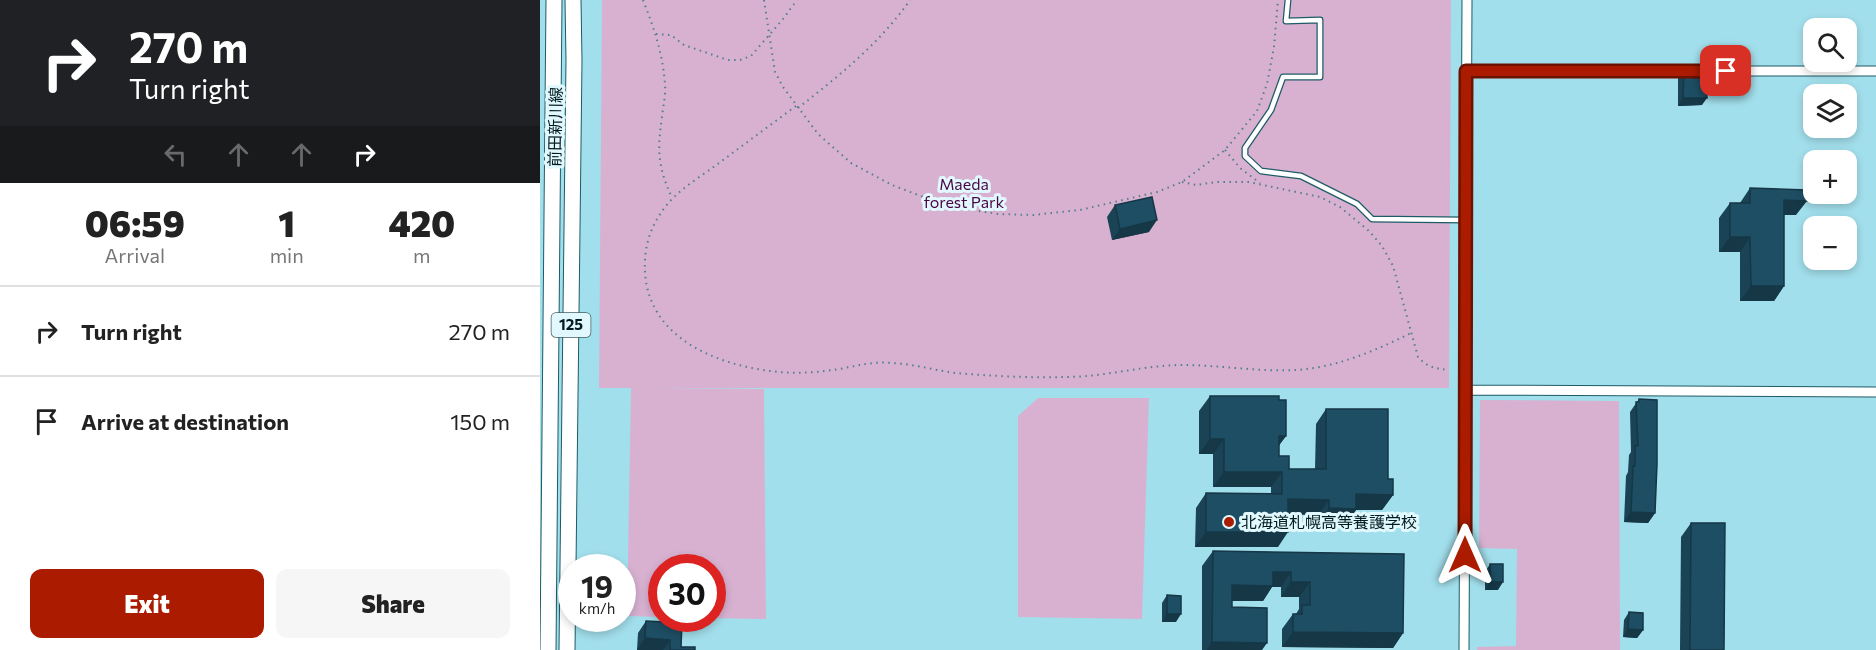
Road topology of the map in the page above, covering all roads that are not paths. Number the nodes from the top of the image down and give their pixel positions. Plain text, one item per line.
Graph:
1 (554, 0) edge
2 (573, 0) edge
3 (1288, 0) edge
4 (1467, 0) edge
5 (1466, 71) junction
6 (1876, 71) edge
7 (1467, 220) junction
8 (1466, 390) junction
9 (1876, 392) edge
10 (548, 650) edge
11 (567, 650) edge
12 (1464, 650) edge

1 - 10 main road, 前田新川線 / 125
2 - 11 main road, 前田新川線 / 125
3 - 7 lane
4 - 5 street
5 - 6 street
5 - 7 street
7 - 8 street
8 - 9 street
8 - 12 street

